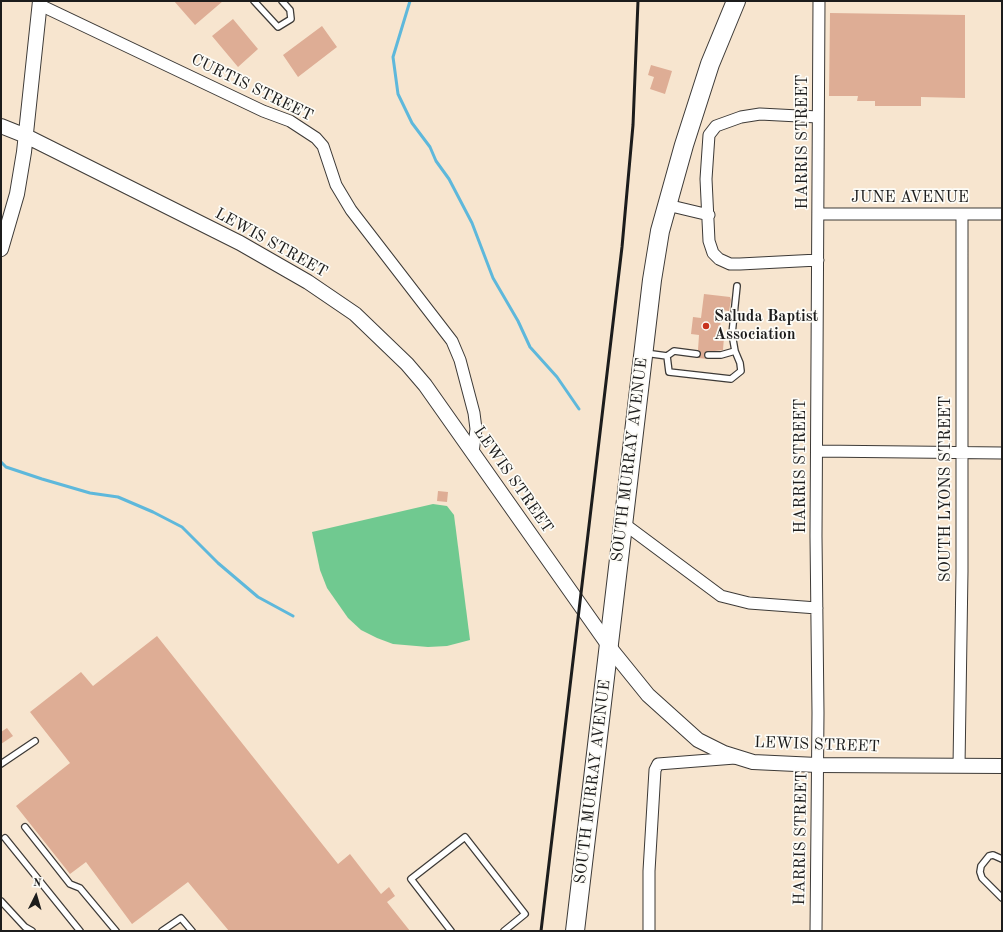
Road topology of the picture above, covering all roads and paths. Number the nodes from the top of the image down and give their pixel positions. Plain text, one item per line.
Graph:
1 (254, 1) edge
2 (282, 1) edge
3 (736, 1) edge
4 (819, 1) edge
5 (40, 3) edge
6 (818, 117) junction
7 (1, 126) edge
8 (26, 136) junction
9 (667, 205) junction
10 (819, 214) junction
11 (962, 214) junction
12 (1002, 214) edge
13 (709, 215) junction
14 (1, 249) edge
15 (818, 260) junction
16 (737, 286) dead end
17 (735, 351) junction
18 (643, 353) junction
19 (697, 354) dead end
20 (708, 355) dead end
21 (667, 356) junction
22 (818, 451) junction
23 (473, 453) junction
24 (962, 453) junction
25 (1002, 453) edge
26 (623, 523) junction
27 (817, 608) junction
28 (609, 646) junction
29 (34, 741) dead end
30 (739, 758) junction
31 (1, 764) edge
32 (817, 765) junction
33 (960, 766) junction
34 (1002, 766) edge
35 (25, 827) dead end
36 (5, 838) dead end
37 (1002, 860) edge
38 (1002, 898) edge
39 (1, 901) edge
40 (4, 907) edge
41 (32, 931) edge
42 (80, 931) edge
43 (116, 931) edge
44 (163, 931) edge
45 (192, 931) edge
46 (451, 931) edge
47 (504, 931) edge
48 (575, 931) edge
49 (650, 931) edge
50 (816, 931) edge

1 - 2 lane
3 - 9 main road, SOUTH MURRAY AVENUE
4 - 6 street, HARRIS STREET
5 - 8 street
5 - 23 street, CURTIS STREET
6 - 10 street, HARRIS STREET
6 - 13 street
7 - 8 street, LEWIS STREET
8 - 14 street
8 - 23 street, LEWIS STREET
9 - 13 street
9 - 18 main road, SOUTH MURRAY AVENUE
10 - 11 street, JUNE AVENUE
10 - 15 street, HARRIS STREET
11 - 12 street, JUNE AVENUE
11 - 24 street, SOUTH LYONS STREET
13 - 15 street
15 - 22 street, HARRIS STREET
16 - 17 lane
17 - 20 lane
17 - 21 lane
18 - 21 lane
18 - 26 main road, SOUTH MURRAY AVENUE
19 - 21 lane
22 - 24 street
22 - 27 street, HARRIS STREET
23 - 28 street, LEWIS STREET
24 - 25 street
24 - 33 street, SOUTH LYONS STREET
26 - 27 street
26 - 28 main road, SOUTH MURRAY AVENUE
27 - 32 street, HARRIS STREET
28 - 30 street, LEWIS STREET
28 - 48 main road, SOUTH MURRAY AVENUE
29 - 31 lane
30 - 32 street, LEWIS STREET
30 - 49 street
32 - 33 street, LEWIS STREET
32 - 50 street, HARRIS STREET
33 - 34 street, LEWIS STREET
35 - 43 lane
36 - 42 lane
37 - 38 lane
39 - 40 lane
40 - 41 lane
44 - 45 lane
46 - 47 lane

